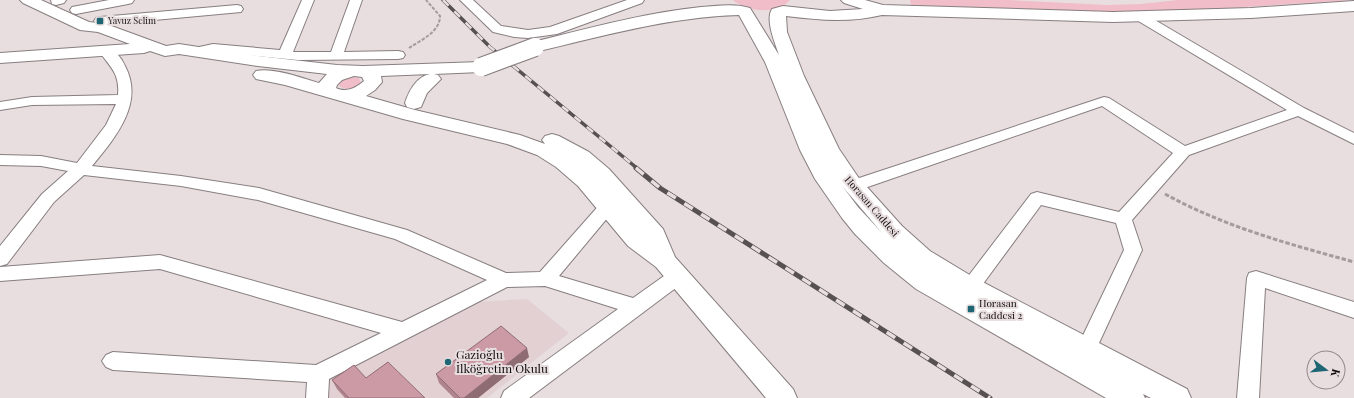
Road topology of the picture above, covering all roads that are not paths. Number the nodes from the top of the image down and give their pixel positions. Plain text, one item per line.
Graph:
1 (28, 0) edge
2 (56, 0) edge
3 (128, 0) edge
4 (308, 0) edge
5 (356, 0) edge
6 (466, 0) edge
7 (638, 0) edge
8 (684, 0) edge
9 (849, 0) edge
10 (1354, 6) edge
11 (737, 7) edge
12 (237, 9) dead end
13 (76, 10) junction
14 (882, 10) junction
15 (784, 13) edge
16 (1139, 16) junction
17 (100, 24) junction
18 (535, 48) junction
19 (159, 49) junction
20 (106, 51) junction
21 (195, 52) junction
22 (398, 55) road end
23 (285, 56) junction
24 (336, 56) junction
25 (0, 58) edge
26 (481, 67) junction
27 (363, 79) junction
28 (432, 79) junction
29 (337, 94) junction
30 (125, 99) junction
31 (414, 103) junction
32 (0, 106) edge
33 (1299, 111) junction
34 (1354, 139) edge
35 (1183, 152) junction
36 (0, 160) edge
37 (80, 170) junction
38 (853, 186) junction
39 (608, 206) junction
40 (1123, 219) junction
41 (0, 259) edge
42 (671, 268) junction
43 (0, 274) edge
44 (545, 279) junction
45 (504, 280) junction
46 (970, 287) junction
47 (636, 307) junction
48 (1354, 310) edge
49 (404, 331) junction
50 (1086, 350) junction
51 (112, 361) dead end
52 (318, 374) junction
53 (781, 397) edge
54 (317, 398) edge
55 (512, 398) edge
56 (1130, 398) edge
57 (1177, 398) edge
58 (1248, 398) edge

1 - 17 street
2 - 13 street
3 - 13 street
4 - 23 street
5 - 24 street
6 - 7 street
8 - 18 street
9 - 14 street
10 - 16 street
11 - 15 street
11 - 18 street
11 - 56 street, Horasan Caddesi
12 - 17 street
13 - 17 street
14 - 15 street
14 - 16 street
15 - 38 street, Horasan Caddesi
16 - 33 street
17 - 19 street
18 - 26 street, bridge
19 - 20 street
19 - 21 street
19 - 29 street
20 - 25 street
20 - 30 street
21 - 23 street
21 - 27 street
22 - 24 street
23 - 24 street
26 - 27 street
26 - 28 street
27 - 28 street
27 - 29 street
27 - 29 street
27 - 31 street
28 - 31 street
29 - 39 street
30 - 32 street
30 - 37 street
31 - 42 street
33 - 34 street
33 - 35 street
35 - 38 street
35 - 40 street
36 - 37 street
37 - 41 street
37 - 45 street
38 - 46 street, Horasan Caddesi
39 - 42 street
39 - 44 street
40 - 46 street
40 - 50 street
42 - 47 street
42 - 53 street
43 - 49 street
44 - 45 street
44 - 47 street
45 - 49 street
46 - 50 street, Horasan Caddesi
47 - 55 street
48 - 58 street
49 - 52 street
50 - 57 street, Horasan Caddesi
51 - 52 street
52 - 54 street

